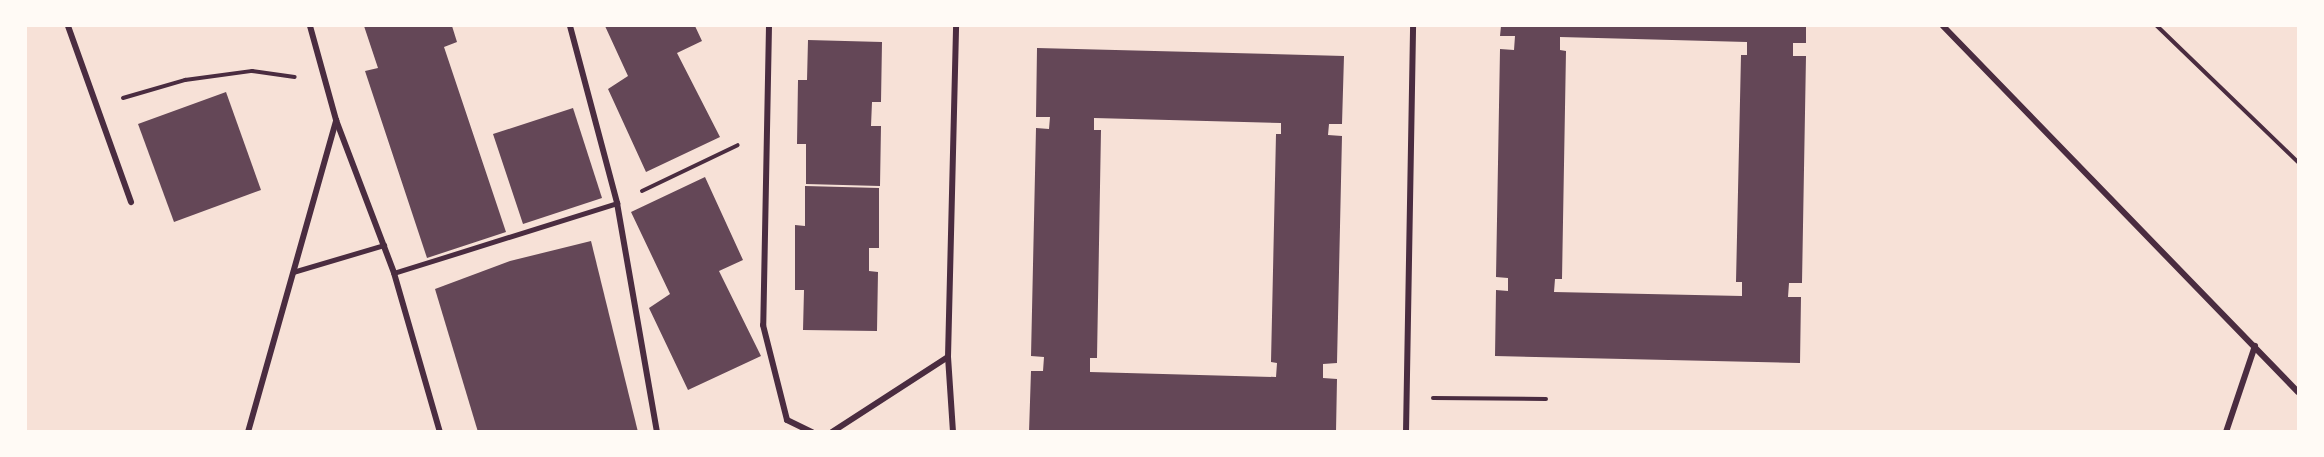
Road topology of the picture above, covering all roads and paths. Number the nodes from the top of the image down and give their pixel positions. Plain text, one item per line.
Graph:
1 (68, 26) edge
2 (310, 26) edge
3 (570, 26) edge
4 (769, 26) edge
5 (956, 26) edge
6 (1413, 26) edge
7 (1942, 26) edge
8 (2157, 26) edge
9 (325, 82) junction
10 (96, 106) junction
11 (336, 120) junction
12 (766, 131) junction
13 (2298, 162) edge
14 (131, 202) dead end
15 (617, 203) junction
16 (384, 245) junction
17 (292, 272) junction
18 (394, 273) junction
19 (2255, 346) junction
20 (948, 357) junction
21 (2298, 392) edge
22 (1407, 398) junction
23 (1546, 399) dead end
24 (248, 432) edge
25 (440, 432) edge
26 (657, 432) edge
27 (813, 432) edge
28 (832, 432) edge
29 (952, 432) edge
30 (1407, 432) edge
31 (2226, 432) edge

1 - 10 street
2 - 9 street
3 - 15 street
4 - 12 street
5 - 20 street
6 - 22 street
7 - 19 street
8 - 13 path
9 - 10 path
9 - 11 street
10 - 14 street
11 - 16 street
11 - 17 street
12 - 15 path
12 - 27 street
15 - 18 lane
15 - 26 street
16 - 17 lane
16 - 18 street
17 - 24 street
18 - 25 street
19 - 21 street
19 - 31 street
20 - 28 street
20 - 29 street
22 - 23 path
22 - 30 street

